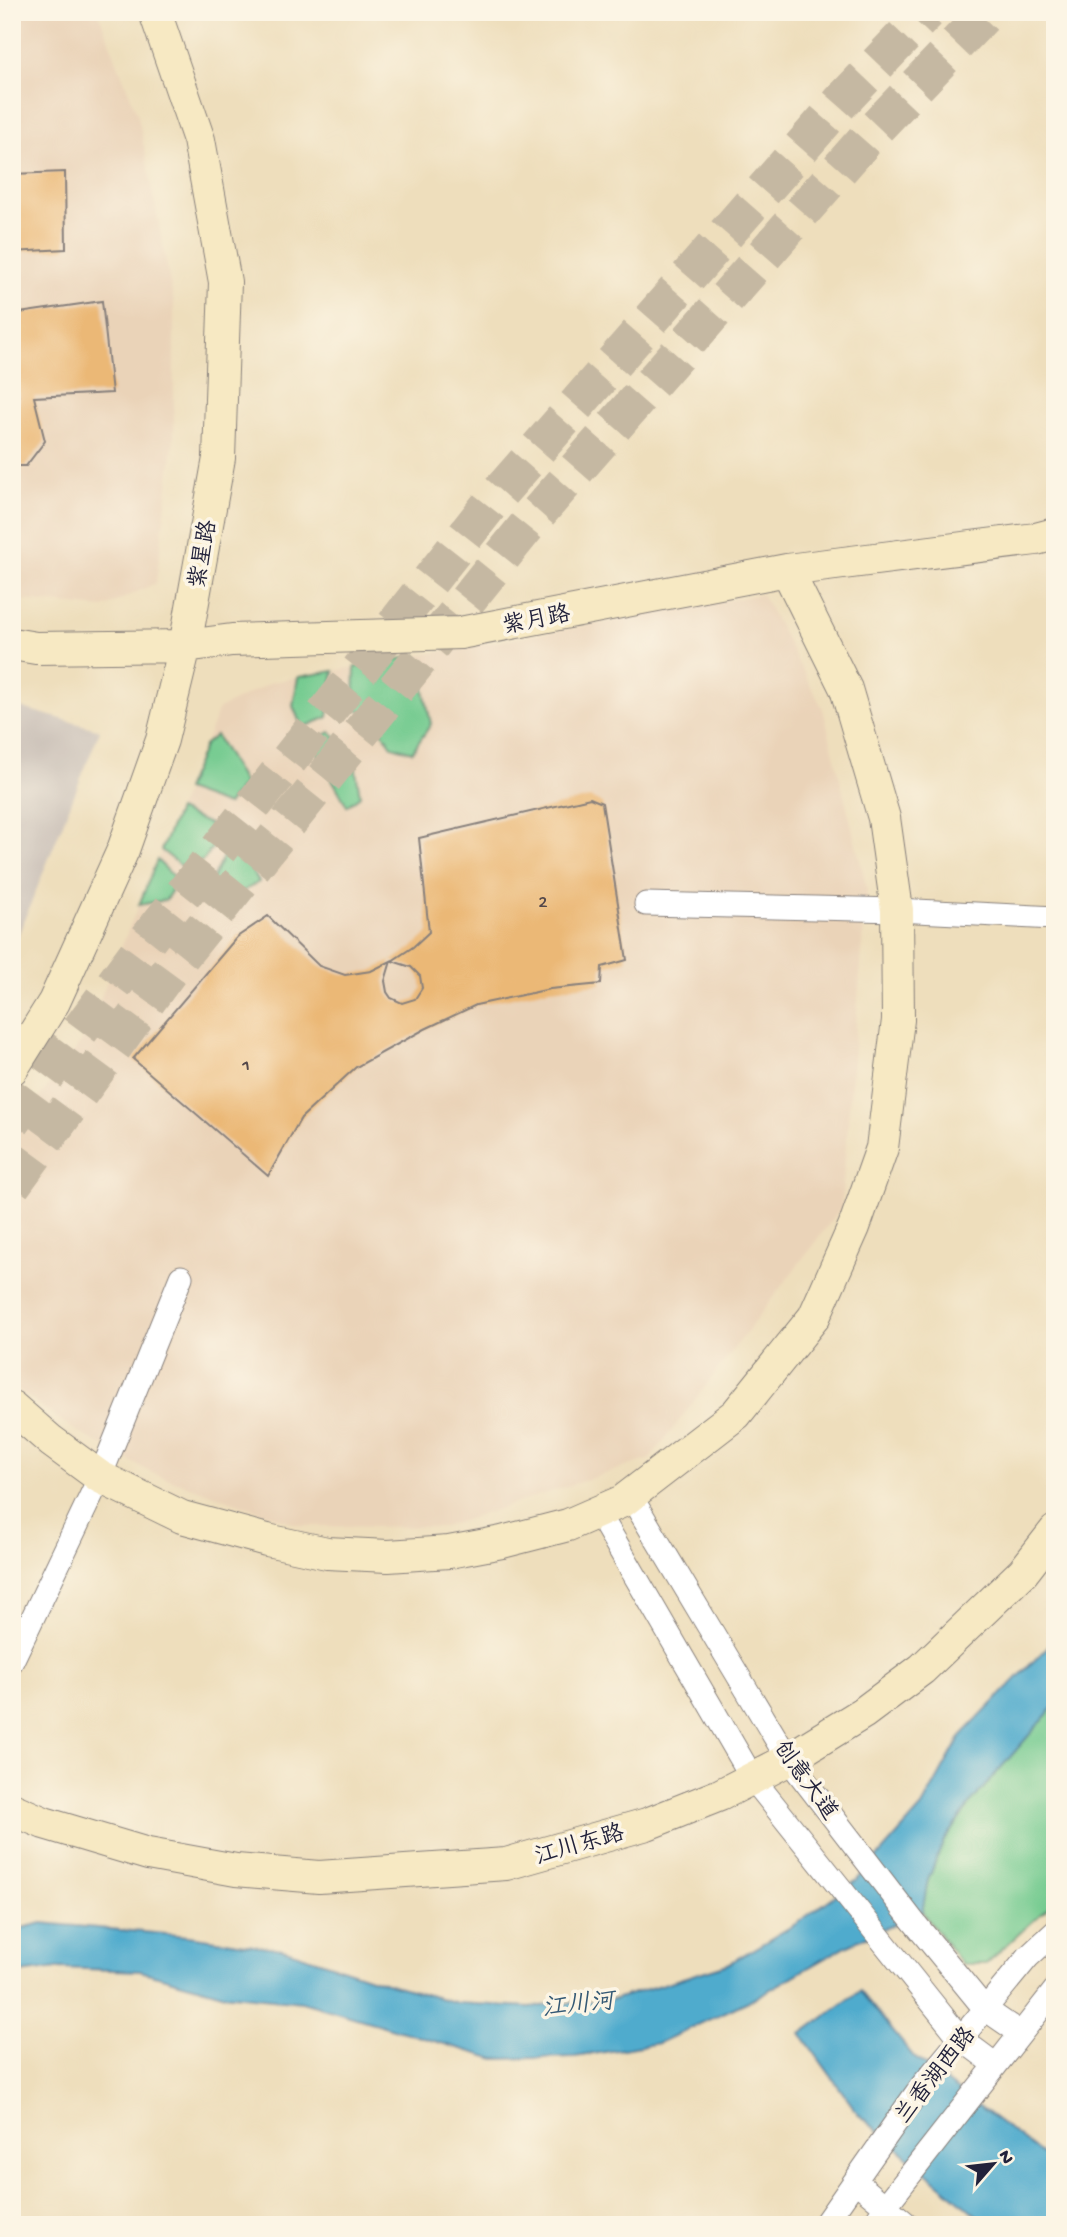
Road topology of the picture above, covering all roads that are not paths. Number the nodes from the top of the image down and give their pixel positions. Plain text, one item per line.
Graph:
1 (155, 12) edge
2 (1055, 534) edge
3 (787, 570) junction
4 (12, 644) edge
5 (185, 646) junction
6 (646, 904) dead end
7 (897, 910) junction
8 (1055, 918) edge
9 (12, 1069) edge
10 (181, 1277) dead end
11 (12, 1407) edge
12 (100, 1477) junction
13 (631, 1495) junction
14 (598, 1512) junction
15 (1055, 1531) edge
16 (12, 1661) edge
17 (789, 1759) junction
18 (752, 1779) junction
19 (12, 1809) edge
20 (1055, 1932) edge
21 (1055, 1990) edge
22 (985, 2009) junction
23 (1020, 2033) junction
24 (961, 2039) junction
25 (996, 2065) junction
26 (855, 2181) junction
27 (879, 2216) edge
28 (824, 2225) edge
29 (908, 2225) edge

1 - 5 street, 紫星路
2 - 3 street, 紫月路
3 - 5 street, 紫月路
3 - 7 street
4 - 5 street, 紫月路
5 - 9 street, 紫星路
6 - 7 street
7 - 8 street
7 - 13 street
10 - 12 street
11 - 12 street
12 - 14 street
12 - 16 street
13 - 14 street
13 - 17 street, 创意大道
14 - 18 street
15 - 17 street, 江川东路
17 - 18 street, 江川东路
17 - 22 street, 创意大道
18 - 19 street, 江川东路
18 - 24 street
20 - 22 street, 兰香湖西路
21 - 23 street, 兰香湖西路
22 - 23 street, 创意大道
22 - 24 street, 兰香湖西路
23 - 25 street, 兰香湖西路
24 - 25 street
24 - 26 street, 兰香湖西路
25 - 27 street, 兰香湖西路
26 - 27 street
26 - 28 street, 兰香湖西路
27 - 29 street

